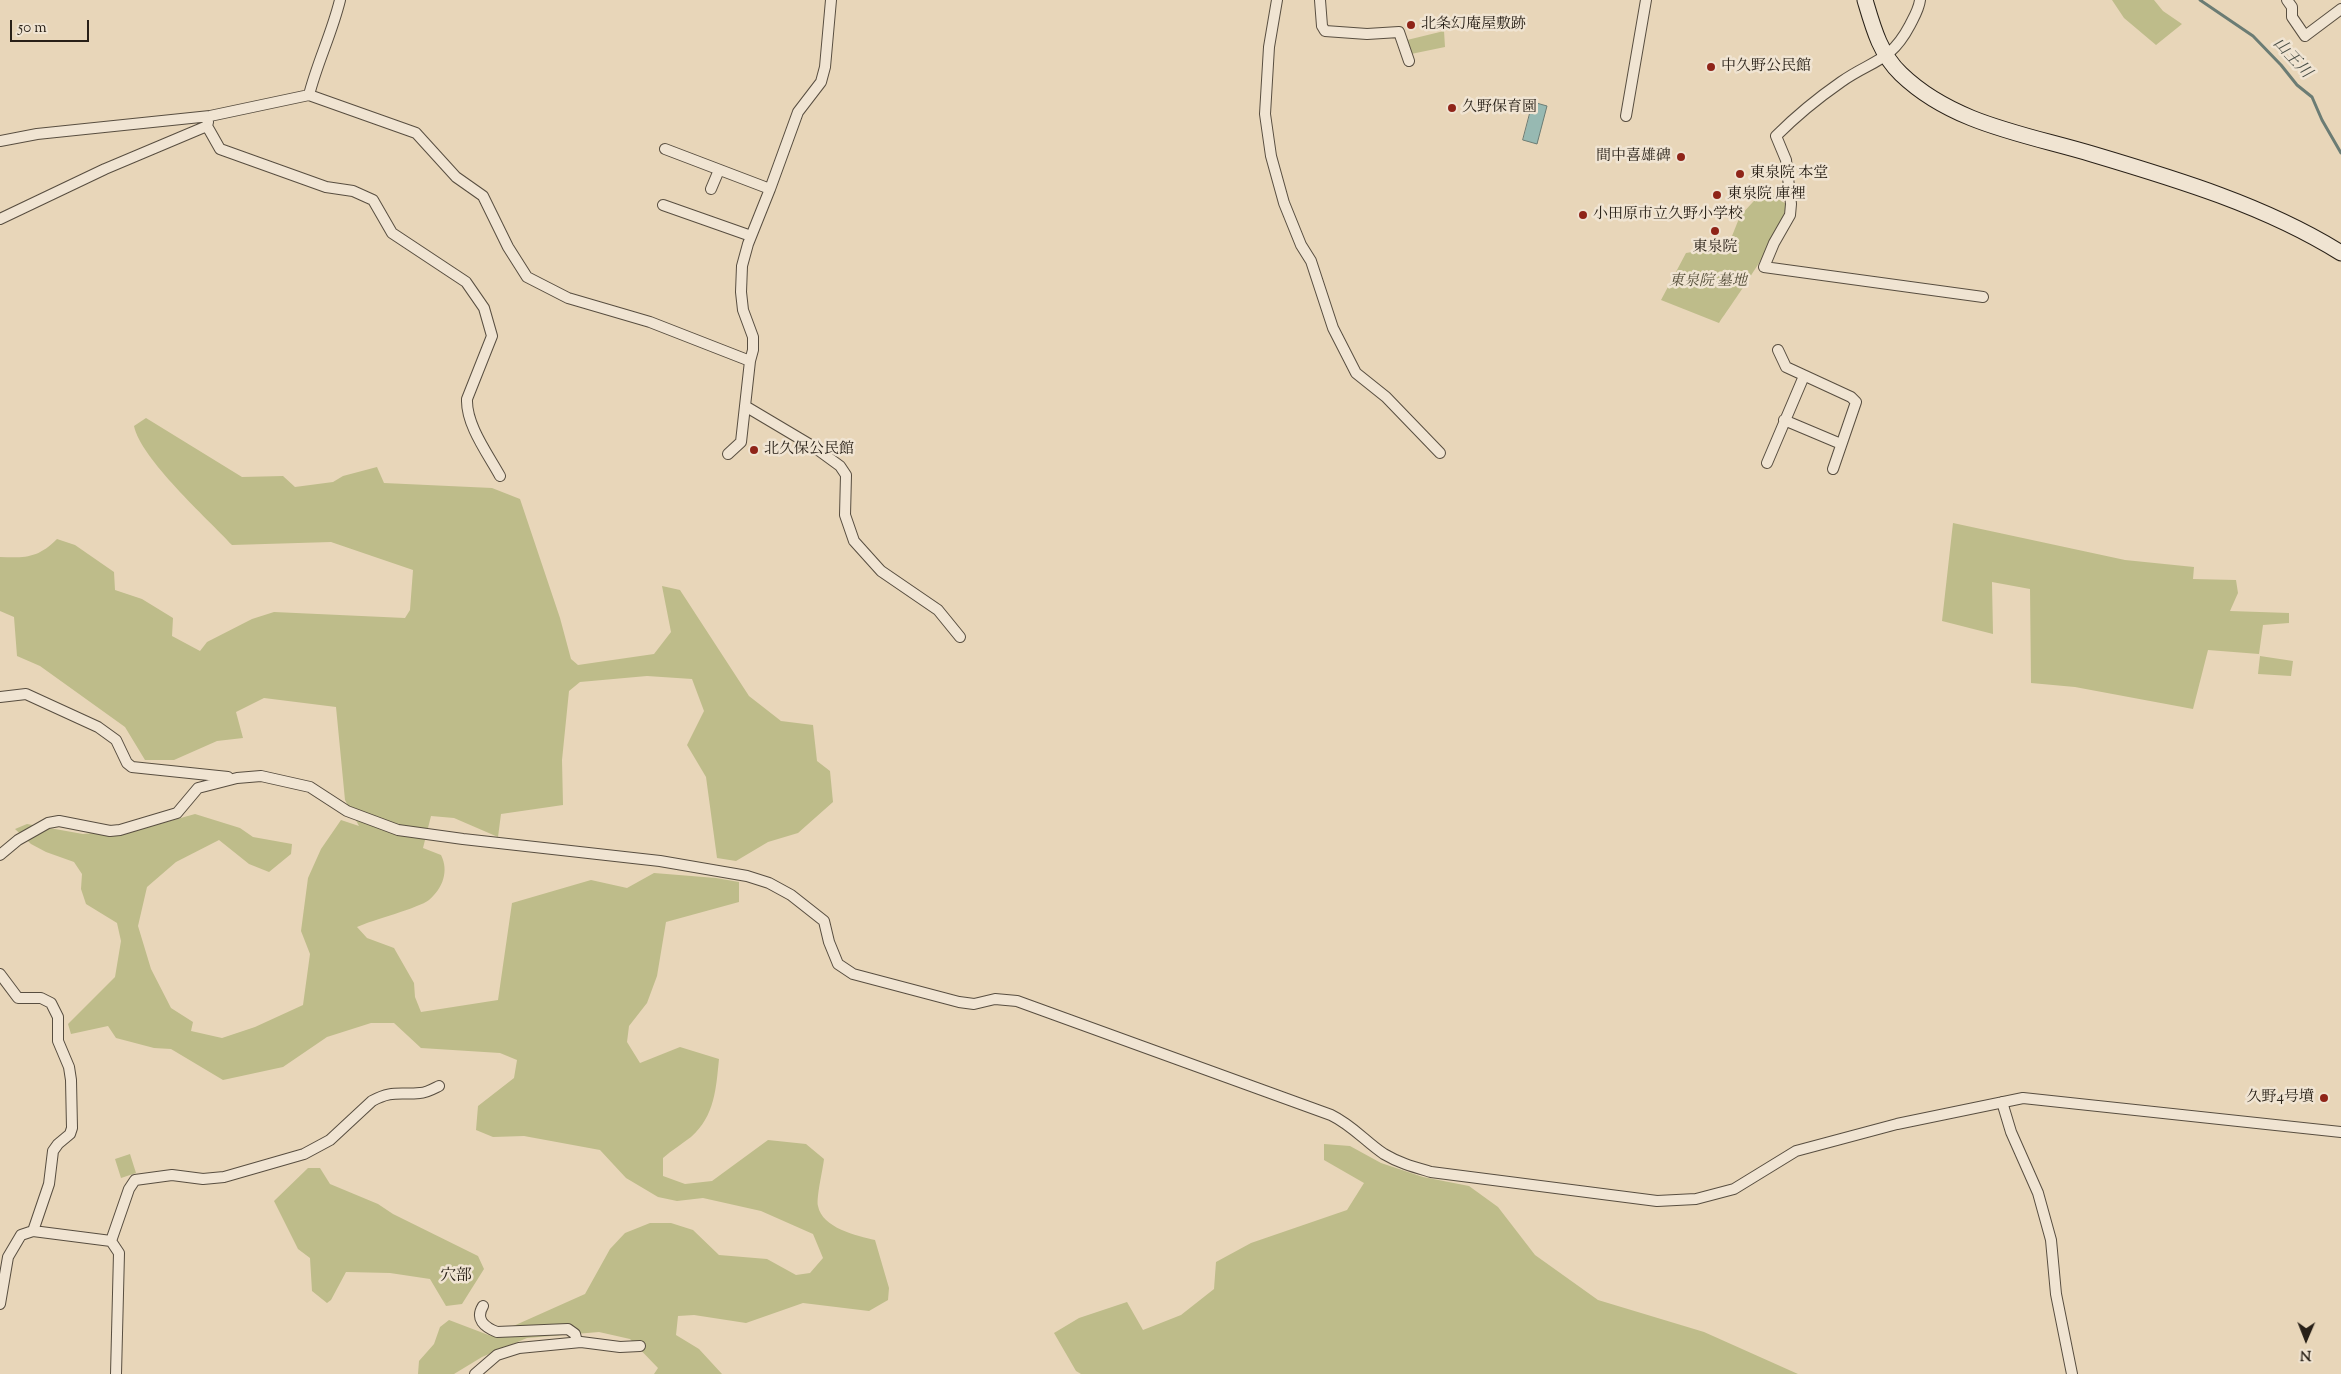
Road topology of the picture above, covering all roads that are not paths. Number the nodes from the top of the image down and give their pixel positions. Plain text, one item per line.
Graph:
1 (340, 0) edge
2 (831, 0) edge
3 (1277, 0) edge
4 (1320, 0) edge
5 (1646, 0) edge
6 (1865, 0) edge
7 (1920, 0) edge
8 (2288, 0) edge
9 (2341, 9) edge
10 (1886, 56) junction
11 (1409, 61) dead end
12 (309, 95) junction
13 (210, 116) junction
14 (1626, 116) dead end
15 (207, 126) junction
16 (0, 141) edge
17 (665, 149) dead end
18 (719, 170) junction
19 (711, 189) dead end
20 (770, 190) junction
21 (662, 205) dead end
22 (0, 219) edge
23 (751, 236) junction
24 (2341, 253) edge
25 (1983, 297) dead end
26 (1778, 350) dead end
27 (750, 361) junction
28 (1804, 376) junction
29 (745, 406) junction
30 (1784, 420) junction
31 (1841, 444) junction
32 (1440, 453) dead end
33 (728, 454) dead end
34 (1768, 463) dead end
35 (1833, 469) dead end
36 (500, 476) dead end
37 (960, 637) dead end
38 (0, 697) edge
39 (237, 778) junction
40 (0, 855) edge
41 (0, 974) edge
42 (439, 1086) dead end
43 (2002, 1102) junction
44 (2341, 1132) edge
45 (33, 1230) junction
46 (111, 1241) junction
47 (0, 1304) edge
48 (483, 1306) dead end
49 (578, 1342) junction
50 (640, 1346) dead end
51 (116, 1374) edge
52 (475, 1374) edge
53 (2072, 1374) edge

1 - 12 street
2 - 20 street
3 - 32 street
4 - 11 street
5 - 14 street
6 - 10 street
7 - 10 street
8 - 9 street
10 - 24 street
10 - 25 street
12 - 13 street
12 - 27 street
13 - 15 street
13 - 16 street
15 - 22 street
15 - 36 street
17 - 18 street
18 - 19 street
18 - 20 street
20 - 23 street
21 - 23 street
23 - 27 street
26 - 28 street
27 - 29 street
28 - 30 street
28 - 31 street
29 - 33 street
29 - 37 street
30 - 31 street
30 - 34 street
31 - 35 street
38 - 39 street
39 - 40 street
39 - 43 street
41 - 45 street
42 - 46 street
43 - 44 street
43 - 53 street
45 - 46 street
45 - 47 street
46 - 51 street
48 - 49 street
49 - 50 street
49 - 52 street

